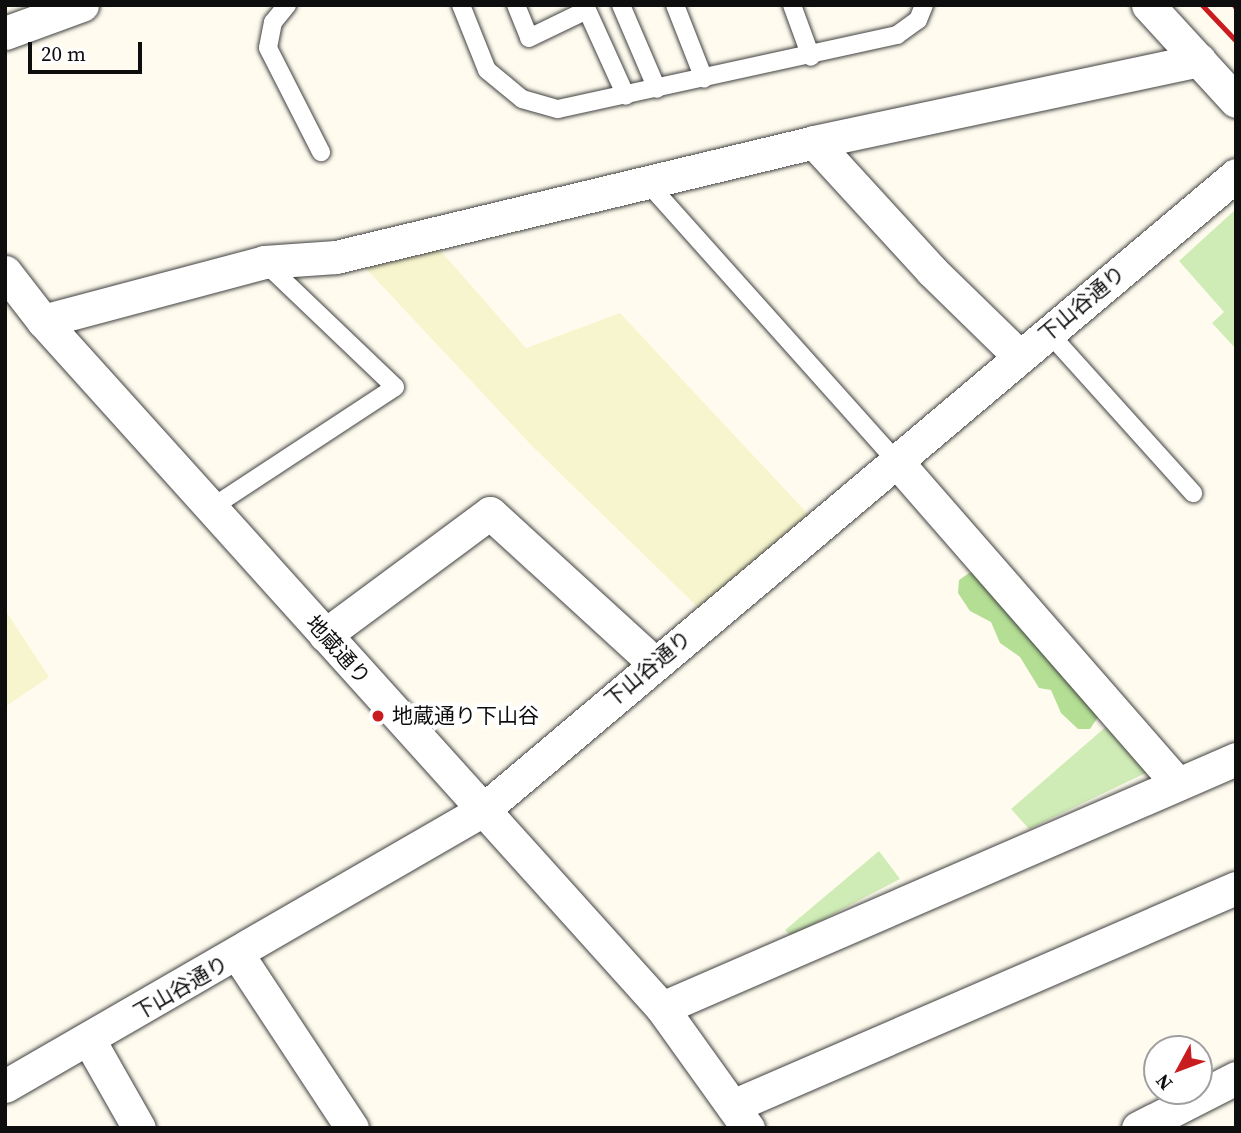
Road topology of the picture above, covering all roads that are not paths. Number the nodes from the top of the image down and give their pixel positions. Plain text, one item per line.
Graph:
1 (82, 5) edge
2 (287, 5) edge
3 (460, 5) edge
4 (516, 5) edge
5 (621, 5) edge
6 (675, 5) edge
7 (792, 5) edge
8 (924, 5) edge
9 (1148, 5) edge
10 (6, 32) edge
11 (811, 57) junction
12 (1199, 60) junction
13 (704, 79) junction
14 (657, 89) junction
15 (625, 96) junction
16 (1236, 101) edge
17 (814, 142) junction
18 (321, 152) dead end
19 (1236, 175) edge
20 (645, 180) junction
21 (264, 262) junction
22 (5, 272) edge
23 (43, 321) junction
24 (1048, 332) junction
25 (1020, 358) junction
26 (897, 462) junction
27 (1193, 493) dead end
28 (211, 508) junction
29 (325, 635) junction
30 (654, 663) junction
31 (1236, 759) edge
32 (1178, 784) junction
33 (483, 810) junction
34 (1236, 888) edge
35 (238, 955) junction
36 (662, 1008) junction
37 (89, 1041) junction
38 (1236, 1078) edge
39 (5, 1086) edge
40 (741, 1116) edge
41 (139, 1128) edge
42 (352, 1128) edge
43 (1138, 1128) edge

1 - 10 street
2 - 18 lane
3 - 15 lane
4 - 15 lane
5 - 14 lane
6 - 13 lane
7 - 11 lane
8 - 11 lane
9 - 12 street
11 - 13 lane
12 - 16 street
12 - 17 street
13 - 14 lane
14 - 15 lane
17 - 20 street
17 - 25 street
19 - 24 street, 下山谷通り
20 - 21 street
20 - 26 lane
21 - 23 street
21 - 28 lane
22 - 23 street, 地蔵通り
23 - 28 street, 地蔵通り
24 - 25 street, 下山谷通り
24 - 27 lane
25 - 26 street, 下山谷通り
26 - 30 street, 下山谷通り
26 - 32 street
28 - 29 street, 地蔵通り
29 - 30 street
29 - 33 street, 地蔵通り
30 - 33 street, 下山谷通り
31 - 32 street
32 - 36 street
33 - 35 street, 下山谷通り
33 - 36 street, 地蔵通り
34 - 40 street
35 - 37 street, 下山谷通り
35 - 42 street
36 - 40 street, 地蔵通り
37 - 39 street, 下山谷通り
37 - 41 street
38 - 43 street

